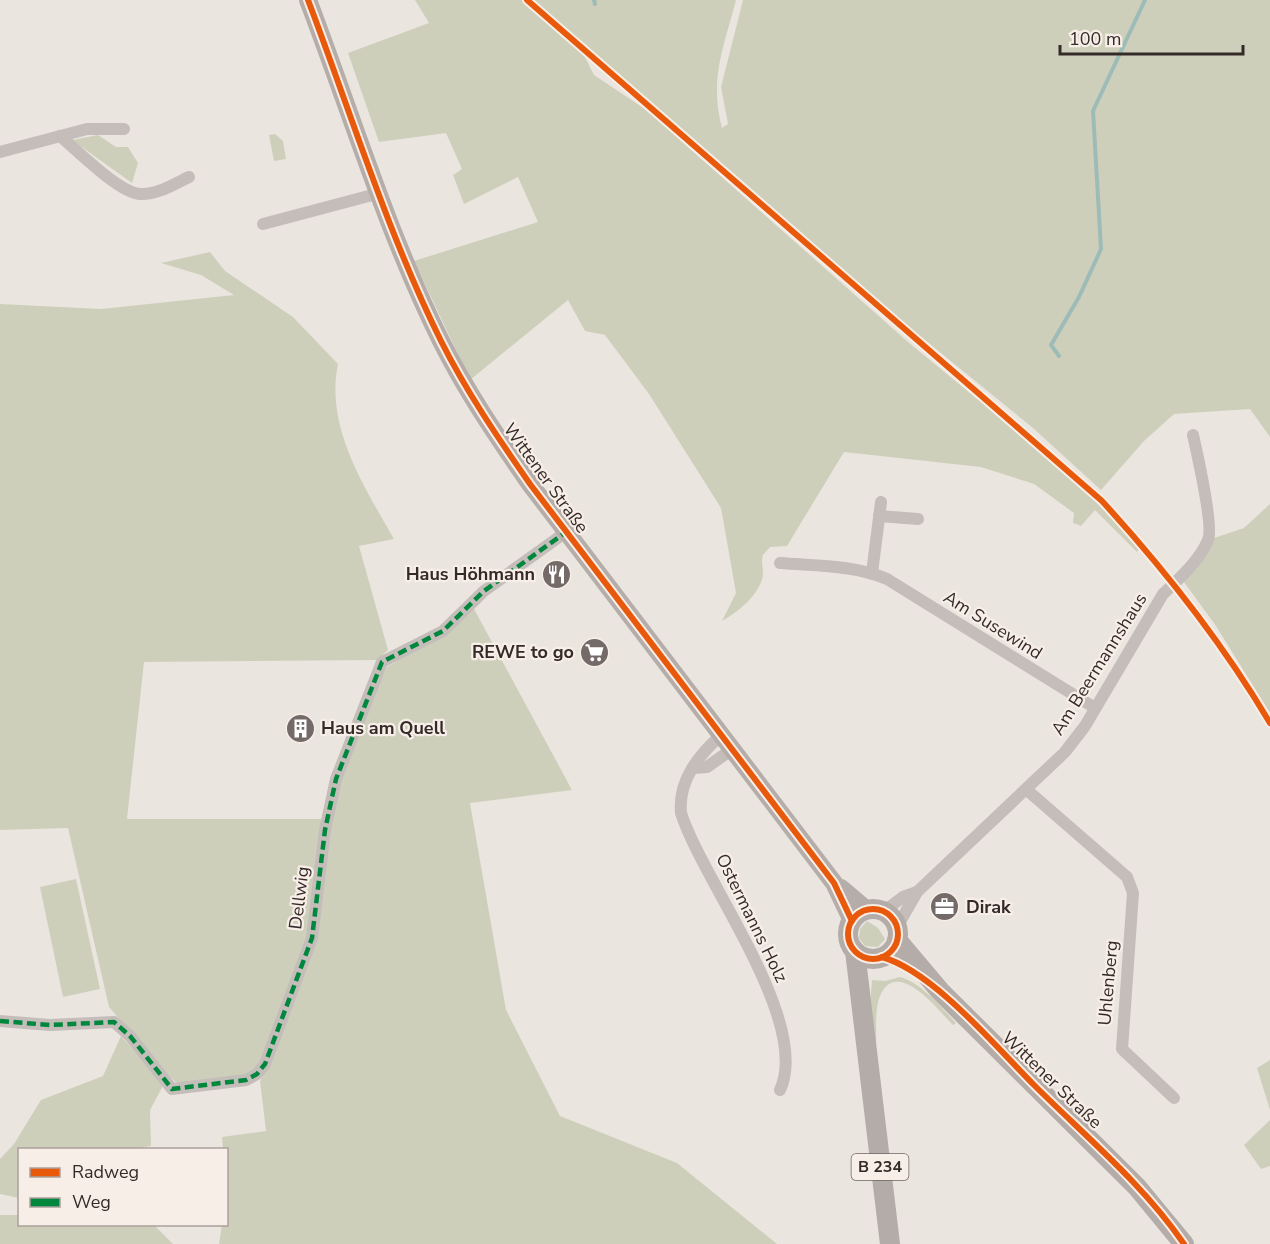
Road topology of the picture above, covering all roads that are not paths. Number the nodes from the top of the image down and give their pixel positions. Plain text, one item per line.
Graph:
1 (308, 0) edge
2 (124, 129) dead end
3 (60, 136) junction
4 (0, 152) edge
5 (189, 177) dead end
6 (380, 193) junction
7 (263, 224) dead end
8 (1193, 435) dead end
9 (881, 502) dead end
10 (879, 516) junction
11 (918, 519) dead end
12 (566, 532) junction
13 (780, 563) dead end
14 (872, 573) junction
15 (1095, 708) junction
16 (726, 743) junction
17 (694, 768) junction
18 (1027, 790) junction
19 (917, 892) junction
20 (867, 914) junction
21 (897, 933) junction
22 (855, 951) junction
23 (879, 958) junction
24 (940, 991) junction
25 (862, 1001) junction
26 (0, 1021) edge
27 (780, 1090) dead end
28 (1174, 1098) dead end
29 (890, 1244) edge
30 (1184, 1244) edge

1 - 6 main road, Wittener Straße
2 - 3 street
3 - 4 street
3 - 5 street
6 - 7 street
6 - 12 main road, Wittener Straße
8 - 15 street, Am Beermannshaus
9 - 10 street
10 - 11 street
10 - 14 street
12 - 16 main road, Wittener Straße
12 - 26 street, Dellwig
13 - 14 street, Am Susewind
14 - 15 street, Am Susewind
15 - 18 street, Am Beermannshaus
16 - 17 street, Ostermanns Holz
16 - 17 street
16 - 20 main road, Wittener Straße
17 - 27 street, Ostermanns Holz
18 - 19 street, Am Beermannshaus
18 - 28 street, Uhlenberg
19 - 20 street, Am Beermannshaus
19 - 21 street, Am Beermannshaus
20 - 21 main road
20 - 22 main road
21 - 23 main road
21 - 24 main road, Wittener Straße
22 - 23 main road
22 - 25 main road, B 234
23 - 24 main road, Wittener Straße
23 - 25 main road
24 - 30 main road, Wittener Straße
25 - 29 main road, B 234

